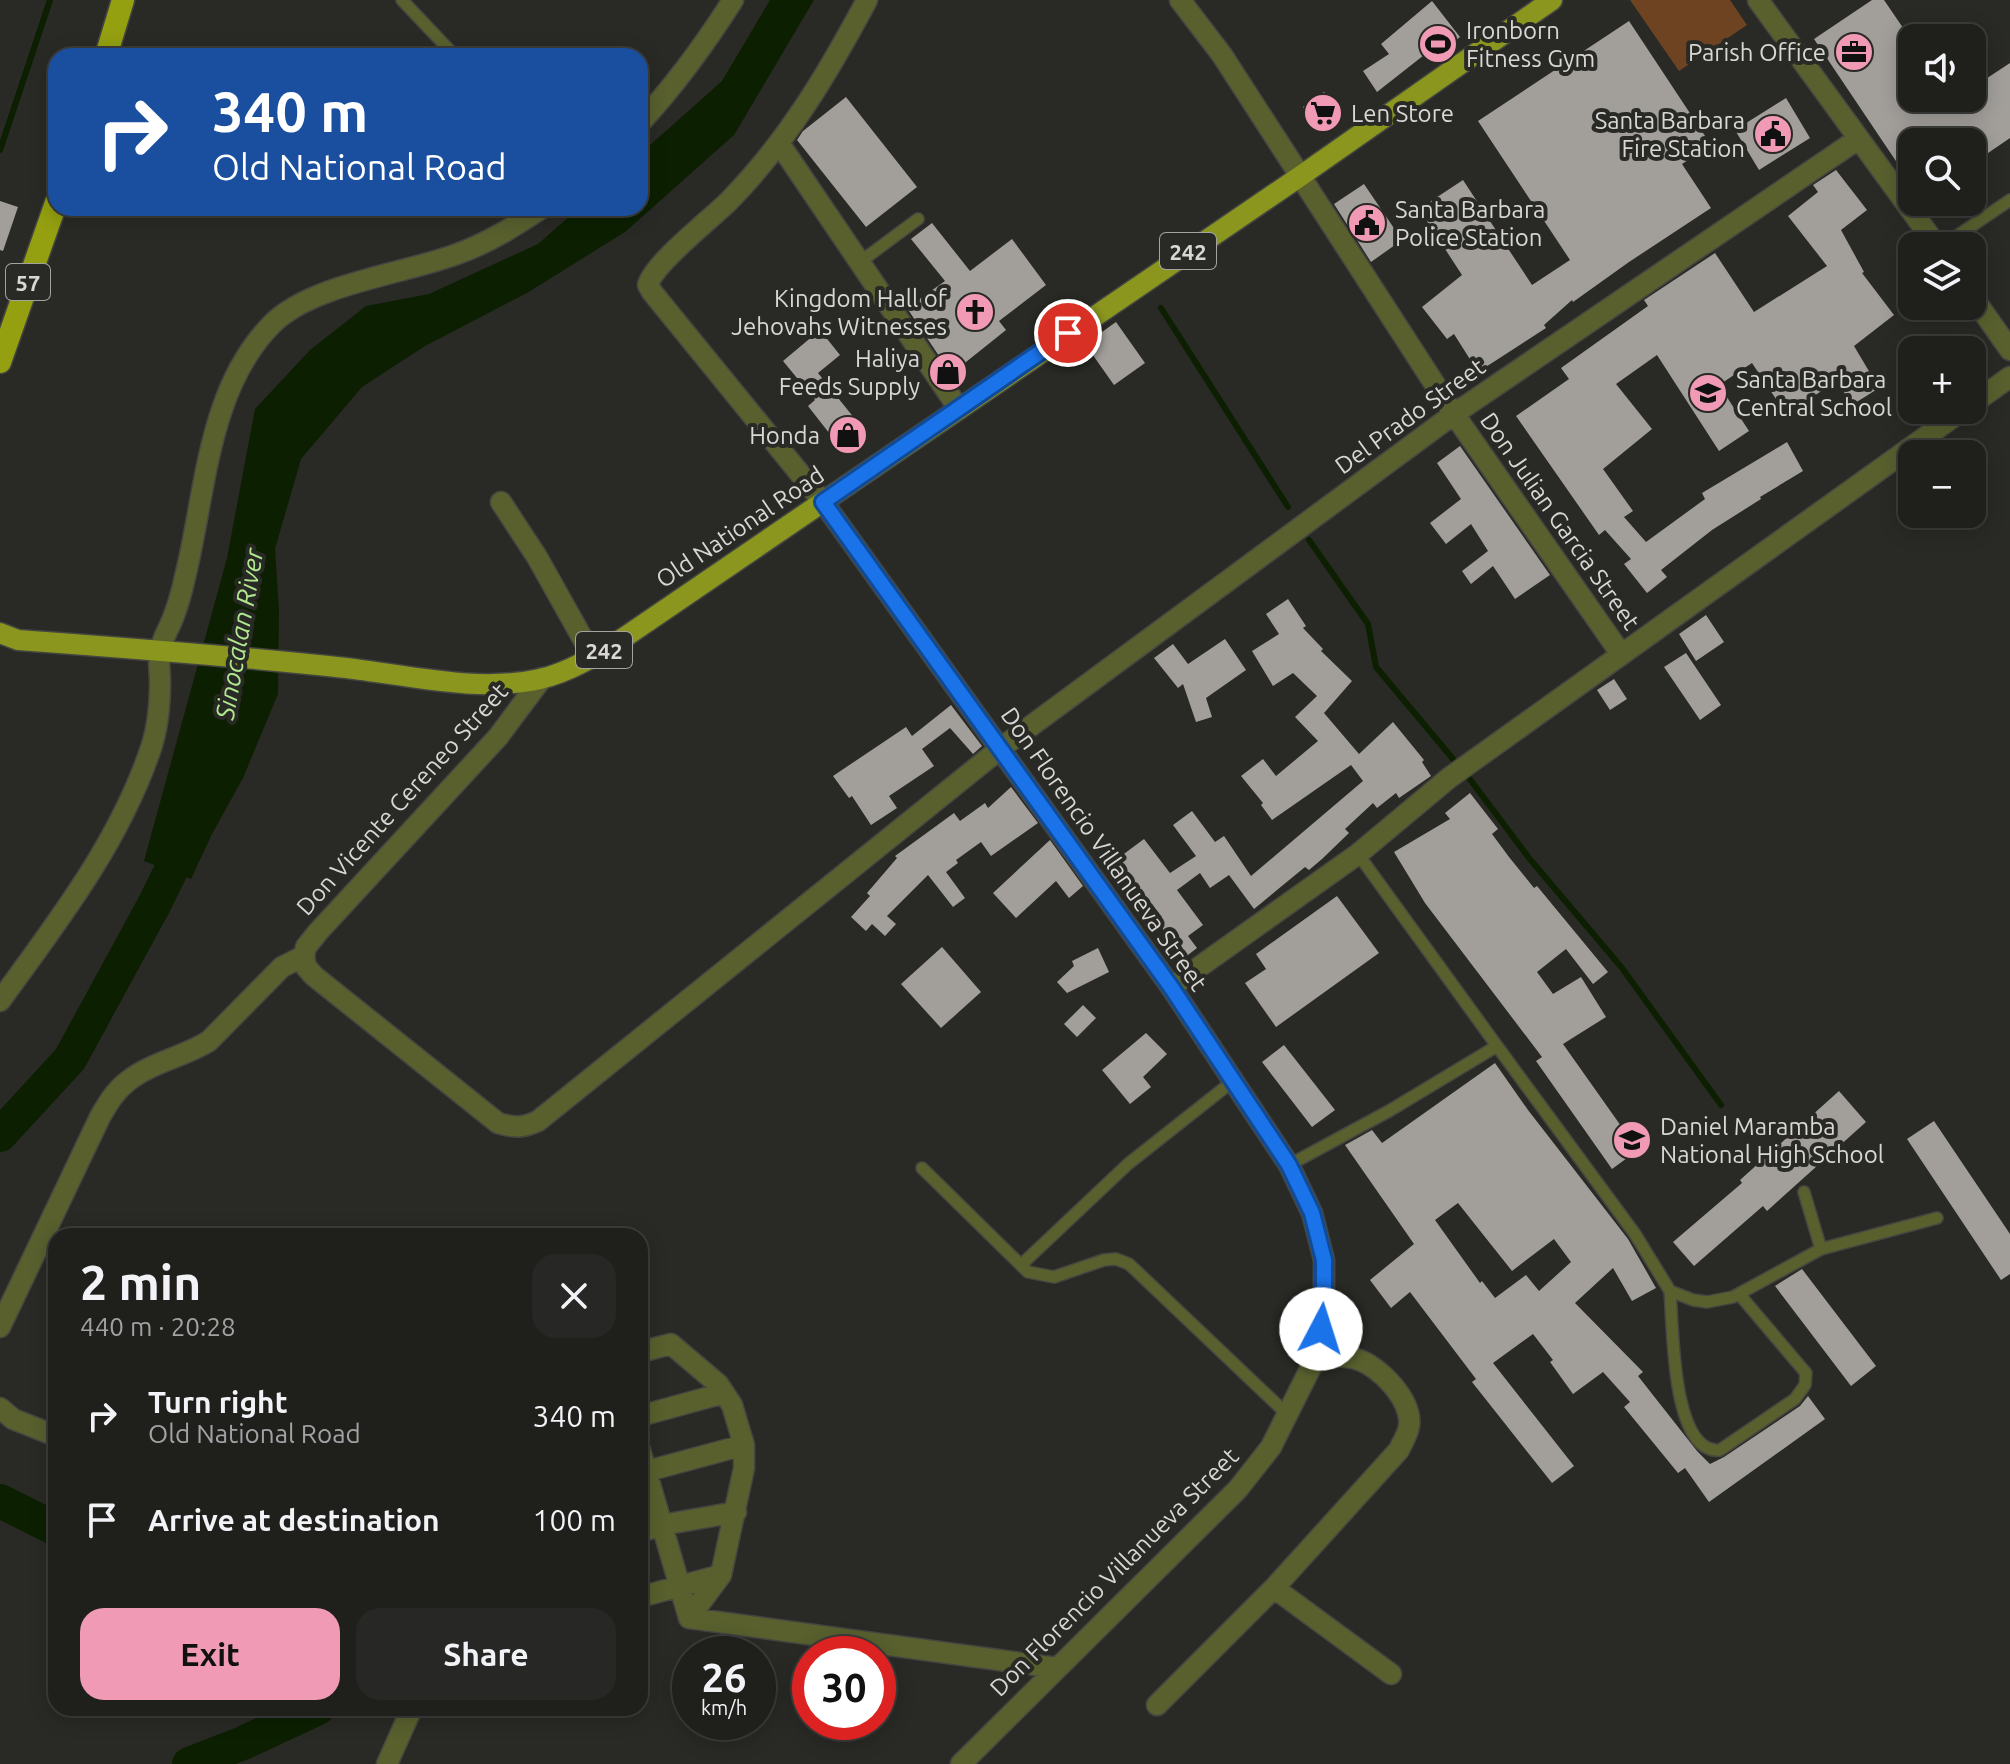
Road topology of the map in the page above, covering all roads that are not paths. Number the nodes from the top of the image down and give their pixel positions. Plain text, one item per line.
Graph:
1 (123, 0) edge
2 (402, 0) edge
3 (733, 0) edge
4 (867, 0) edge
5 (1180, 0) edge
6 (1552, 0) edge
7 (1758, 0) edge
8 (108, 48) edge
9 (447, 48) edge
10 (648, 114) edge
11 (1858, 139) junction
12 (779, 143) junction
13 (1302, 175) junction
14 (2010, 200) edge
15 (51, 216) edge
16 (530, 216) edge
17 (918, 219) dead end
18 (1929, 232) edge
19 (1961, 232) edge
20 (860, 262) junction
21 (1986, 316) edge
22 (2010, 350) edge
23 (0, 362) edge
24 (2010, 377) edge
25 (1986, 394) edge
26 (959, 409) junction
27 (1454, 414) junction
28 (1943, 424) edge
29 (501, 502) dead end
30 (823, 502) junction
31 (6, 639) edge
32 (166, 651) junction
33 (1621, 654) junction
34 (593, 657) junction
35 (542, 678) junction
36 (1001, 748) junction
37 (1358, 854) junction
38 (304, 956) junction
39 (1171, 987) junction
40 (0, 1001) edge
41 (1497, 1046) junction
42 (1233, 1081) junction
43 (1289, 1165) junction
44 (922, 1168) dead end
45 (1804, 1192) dead end
46 (1937, 1218) dead end
47 (1821, 1249) junction
48 (1021, 1265) junction
49 (1670, 1291) junction
50 (1739, 1294) junction
51 (0, 1327) edge
52 (648, 1350) edge
53 (1317, 1355) junction
54 (724, 1393) junction
55 (0, 1408) edge
56 (648, 1414) edge
57 (1288, 1415) junction
58 (48, 1433) edge
59 (744, 1445) junction
60 (648, 1471) edge
61 (648, 1486) edge
62 (736, 1512) junction
63 (662, 1525) junction
64 (648, 1529) edge
65 (721, 1575) junction
66 (680, 1586) junction
67 (1274, 1588) junction
68 (648, 1595) edge
69 (689, 1618) junction
70 (1057, 1668) junction
71 (1391, 1674) dead end
72 (1157, 1705) dead end
73 (408, 1716) edge
74 (387, 1764) edge
75 (961, 1764) edge

1 - 8 highway
2 - 9 lane
3 - 10 street
4 - 12 street
5 - 13 street, Don Julian Garcia Street
6 - 13 main road, Old National Road / 242
7 - 11 street
11 - 18 street
11 - 27 street, Del Prado Street
12 - 20 street
12 - 30 street, Don Florencio Villanueva Street
13 - 26 main road, Old National Road / 242
13 - 27 street, Don Julian Garcia Street
14 - 19 lane
15 - 23 highway, 57
16 - 32 street
17 - 20 lane
20 - 26 street
21 - 22 street
24 - 25 street
26 - 30 main road, Old National Road / 242
27 - 33 street, Don Julian Garcia Street
27 - 36 street, Del Prado Street
28 - 33 street
29 - 34 street
30 - 34 main road, Old National Road / 242
30 - 36 street, Don Florencio Villanueva Street
31 - 32 main road, Old National Road / 242
32 - 35 main road, Old National Road / 242
32 - 40 street
33 - 37 street
34 - 35 main road, Old National Road / 242
35 - 38 street, Don Vicente Cereneo Street
36 - 38 street, Del Prado Street
36 - 39 street, Don Florencio Villanueva Street
37 - 39 street
37 - 41 lane
38 - 51 street
39 - 42 street, Don Florencio Villanueva Street
41 - 43 lane
41 - 49 lane
42 - 43 street, Don Florencio Villanueva Street
42 - 48 lane
43 - 53 street, Don Florencio Villanueva Street
44 - 48 lane
45 - 47 lane
46 - 47 lane
47 - 50 lane
48 - 57 lane
49 - 50 lane
49 - 50 lane
52 - 54 street
53 - 57 street, Don Florencio Villanueva Street
53 - 67 street
54 - 56 street
54 - 59 street
55 - 58 street
57 - 70 street, Don Florencio Villanueva Street
59 - 60 street
59 - 62 street
61 - 63 street
62 - 63 street
62 - 65 street
63 - 64 street
63 - 66 street
65 - 66 street
65 - 69 street
66 - 68 street
66 - 69 street
67 - 71 street
67 - 72 street
69 - 70 street
70 - 75 street, Don Florencio Villanueva Street
73 - 74 street

